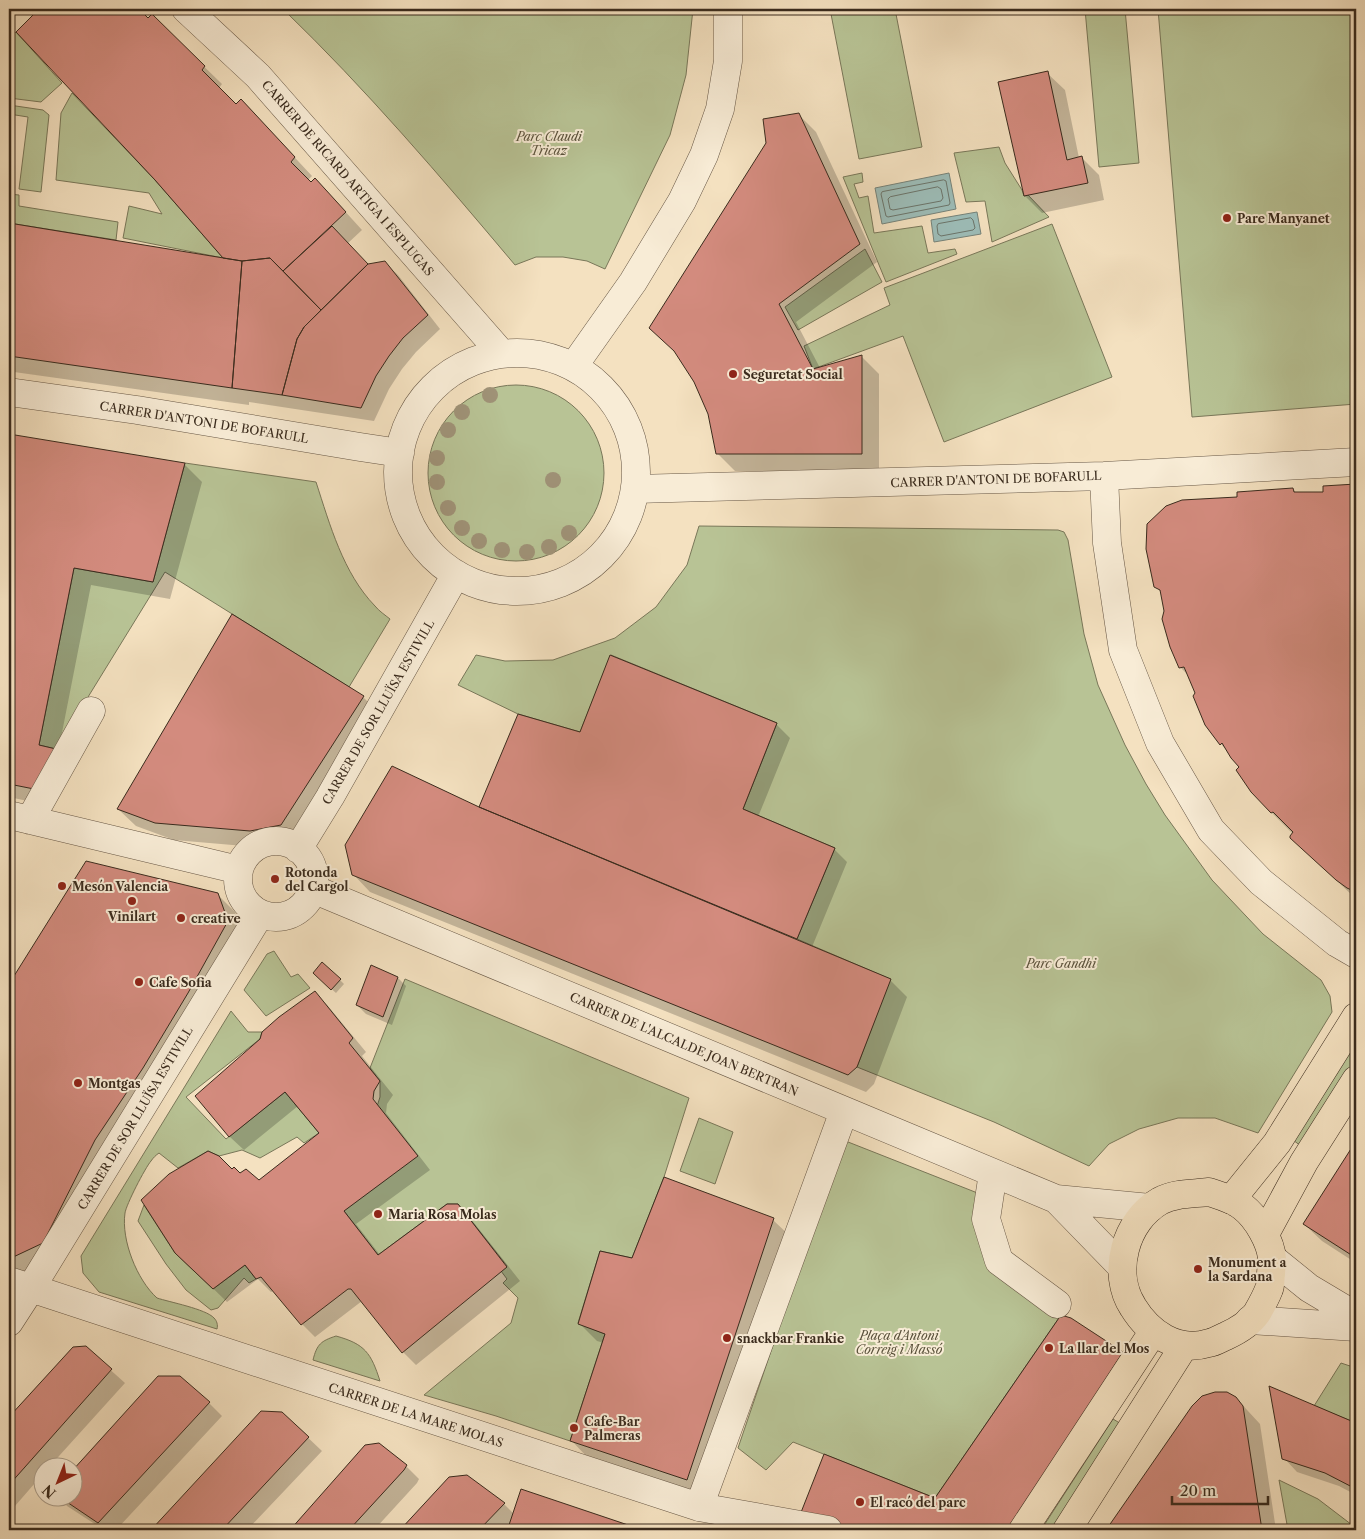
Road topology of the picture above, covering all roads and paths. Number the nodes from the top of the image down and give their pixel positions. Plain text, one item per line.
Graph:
1 (186, 9) edge
2 (728, 9) edge
3 (502, 354) junction
4 (573, 367) junction
5 (9, 392) edge
6 (400, 453) junction
7 (1356, 462) edge
8 (1104, 476) junction
9 (635, 489) junction
10 (456, 574) junction
11 (92, 711) dead end
12 (20, 817) edge
13 (298, 849) junction
14 (239, 870) junction
15 (313, 889) junction
16 (260, 914) junction
17 (1356, 954) edge
18 (1356, 1017) edge
19 (1356, 1080) edge
20 (844, 1111) junction
21 (993, 1173) junction
22 (1056, 1199) junction
23 (1231, 1200) junction
24 (1150, 1208) junction
25 (1268, 1246) junction
26 (1122, 1267) junction
27 (20, 1285) edge
28 (1056, 1304) dead end
29 (1356, 1316) edge
30 (1250, 1320) junction
31 (9, 1322) edge
32 (1356, 1327) edge
33 (1153, 1332) junction
34 (1184, 1346) junction
35 (699, 1508) junction
36 (828, 1530) edge
37 (1023, 1530) edge
38 (1068, 1530) edge

1 - 3 street, CARRER DE RICARD ARTIGA I ESPLUGAS
2 - 4 street
3 - 4 street
3 - 6 street
4 - 9 street
5 - 6 street, CARRER D'ANTONI DE BOFARULL
6 - 10 street
7 - 8 street, CARRER D'ANTONI DE BOFARULL
8 - 9 street, CARRER D'ANTONI DE BOFARULL
8 - 17 street
9 - 10 street
10 - 13 street, CARRER DE SOR LLUÏSA ESTIVILL
11 - 12 street
12 - 14 street
13 - 14 street
13 - 15 street
14 - 16 street
15 - 16 street
15 - 20 street, CARRER DE L'ALCALDE JOAN BERTRAN
16 - 27 street, CARRER DE SOR LLUÏSA ESTIVILL
18 - 23 main road
19 - 25 main road
20 - 21 street, CARRER DE L'ALCALDE JOAN BERTRAN
20 - 35 street
21 - 22 street, CARRER DE L'ALCALDE JOAN BERTRAN
21 - 28 street
22 - 24 street, CARRER DE L'ALCALDE JOAN BERTRAN
22 - 26 street, CARRER DE L'ALCALDE JOAN BERTRAN
23 - 24 main road
23 - 25 main road
24 - 26 main road
25 - 29 street
25 - 30 main road
26 - 33 main road
27 - 31 street, CARRER DE SOR LLUÏSA ESTIVILL
27 - 35 street, CARRER DE LA MARE MOLAS
30 - 32 street
30 - 34 main road
33 - 34 main road
33 - 37 main road
34 - 38 main road
35 - 36 street, CARRER DE LA MARE MOLAS

